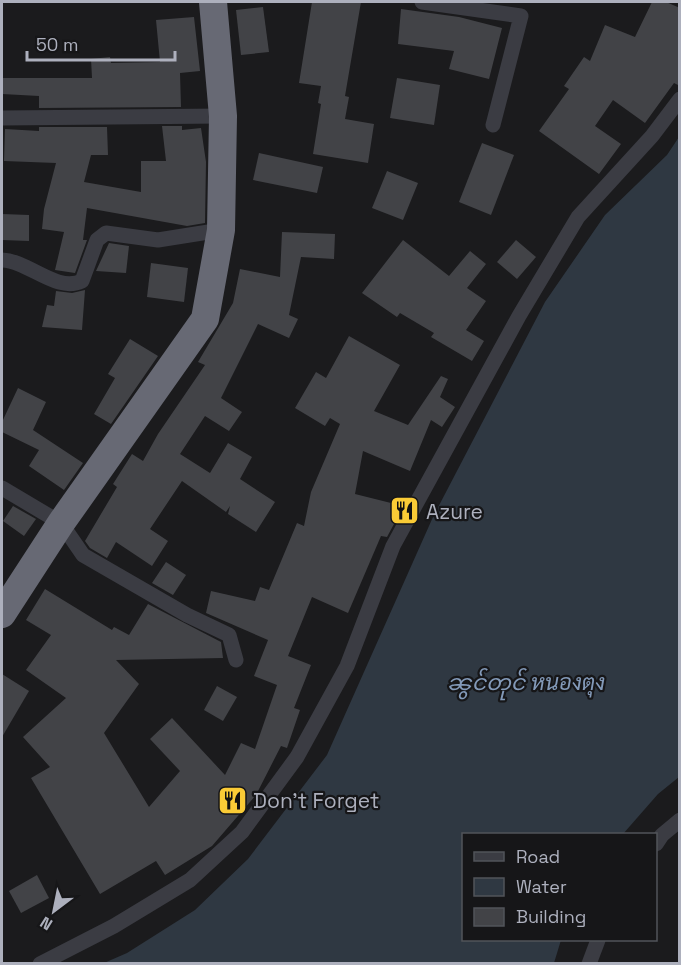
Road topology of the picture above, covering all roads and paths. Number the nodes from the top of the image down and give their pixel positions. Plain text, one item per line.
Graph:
1 (213, 2) edge
2 (422, 2) edge
3 (680, 99) edge
4 (223, 116) junction
5 (2, 118) edge
6 (493, 126) dead end
7 (221, 230) junction
8 (2, 260) edge
9 (2, 488) edge
10 (61, 523) junction
11 (2, 614) edge
12 (236, 660) dead end
13 (680, 820) edge
14 (657, 842) edge
15 (597, 941) edge
16 (40, 963) edge
17 (589, 963) edge

1 - 4 highway
2 - 6 street
3 - 16 street
4 - 5 street
4 - 7 highway
7 - 8 street
7 - 10 highway
9 - 10 street
10 - 11 highway
10 - 12 street
13 - 14 street
15 - 17 street

